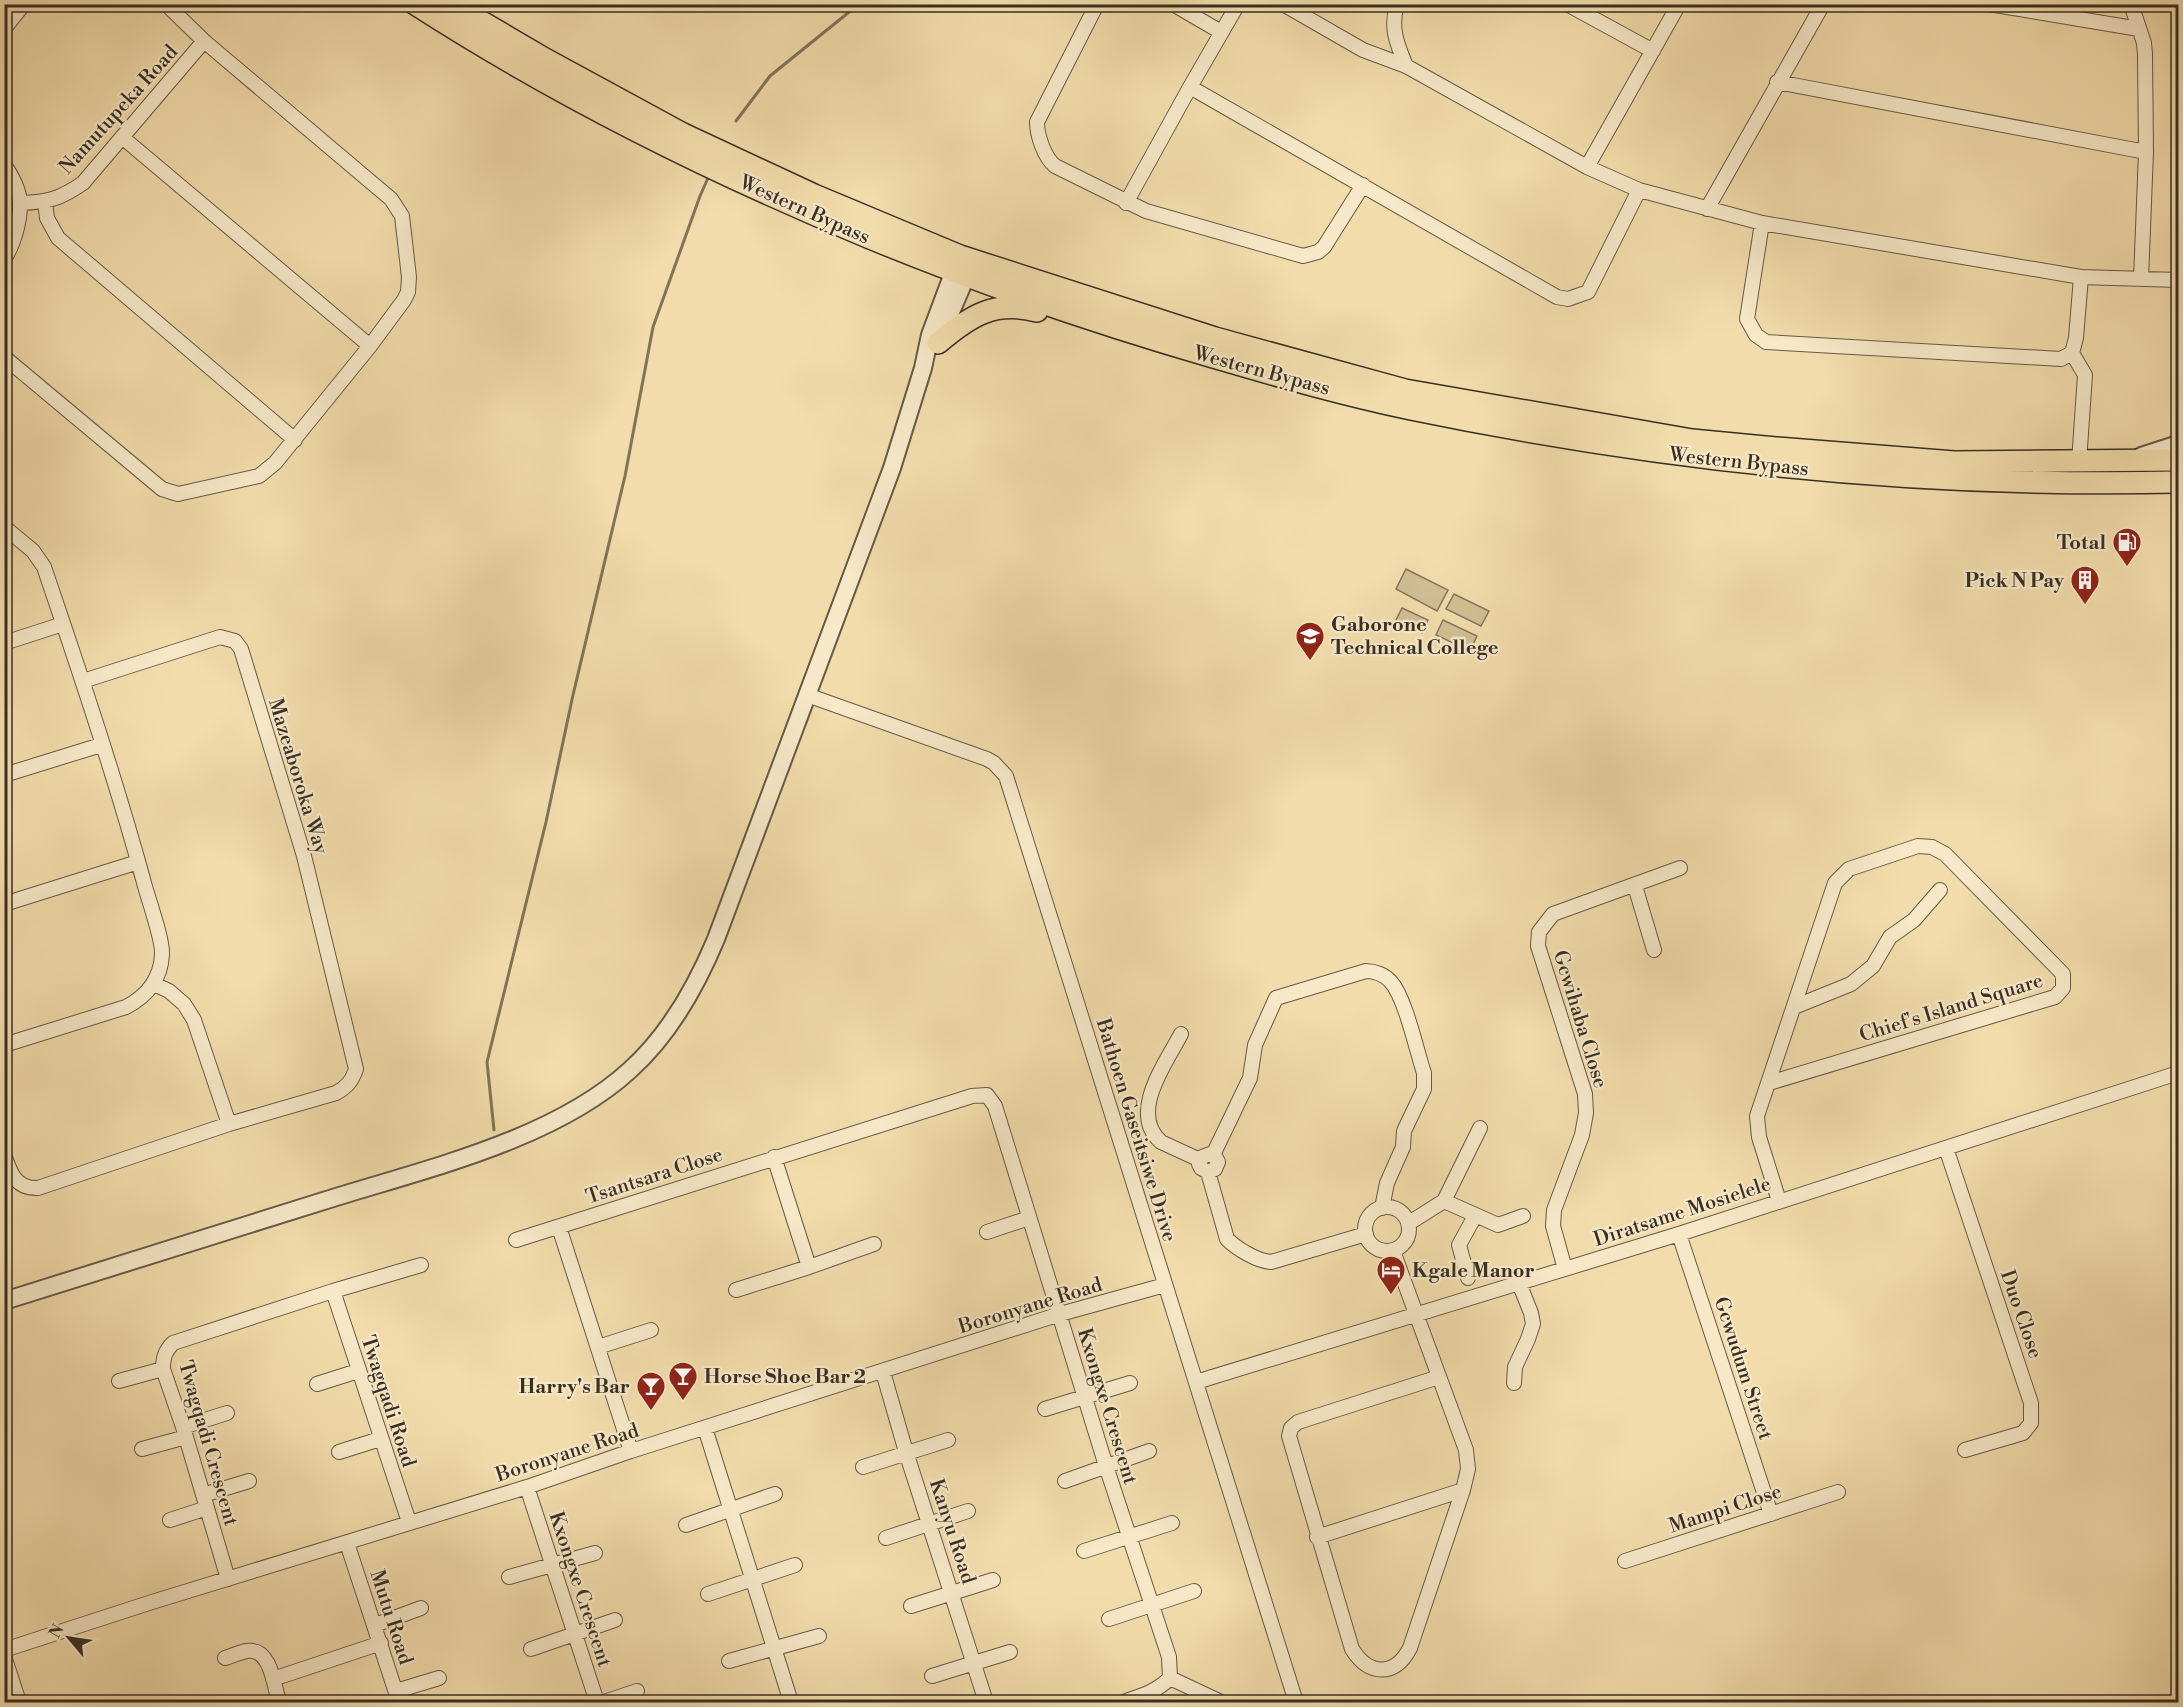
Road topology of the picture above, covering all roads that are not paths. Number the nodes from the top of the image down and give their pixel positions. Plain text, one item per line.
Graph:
1 (24, 4) edge
2 (166, 4) edge
3 (415, 4) edge
4 (451, 4) edge
5 (1097, 4) edge
6 (1173, 4) edge
7 (1238, 4) edge
8 (1283, 4) edge
9 (1396, 4) edge
10 (1567, 4) edge
11 (1679, 4) edge
12 (1823, 4) edge
13 (1989, 4) edge
14 (2131, 4) edge
15 (2139, 28) junction
16 (4, 29) edge
17 (1221, 32) junction
18 (204, 41) junction
19 (1653, 51) junction
20 (1406, 66) junction
21 (1777, 82) junction
22 (1190, 87) junction
23 (122, 137) junction
24 (2146, 152) junction
25 (4, 165) edge
26 (1587, 168) junction
27 (1363, 185) junction
28 (1640, 190) junction
29 (45, 202) junction
30 (21, 203) junction
31 (1126, 203) junction
32 (1707, 209) junction
33 (1762, 223) junction
34 (4, 259) edge
35 (963, 266) junction
36 (2081, 278) junction
37 (2141, 279) junction
38 (2178, 280) edge
39 (1129, 332) junction
40 (938, 343) junction
41 (370, 346) junction
42 (2072, 353) junction
43 (4, 357) edge
44 (923, 368) junction
45 (295, 440) junction
46 (2178, 444) edge
47 (2178, 460) edge
48 (2079, 462) junction
49 (2126, 462) junction
50 (2178, 482) edge
51 (2122, 483) junction
52 (2178, 491) edge
53 (4, 527) edge
54 (63, 624) junction
55 (4, 643) edge
56 (83, 681) junction
57 (807, 695) junction
58 (102, 745) junction
59 (4, 775) edge
60 (138, 862) junction
61 (1680, 868) dead end
62 (1635, 886) junction
63 (1940, 890) dead end
64 (4, 904) edge
65 (1654, 950) dead end
66 (154, 984) junction
67 (1794, 1007) junction
68 (1181, 1034) dead end
69 (4, 1045) edge
70 (2178, 1073) edge
71 (1769, 1083) junction
72 (987, 1095) joint
73 (229, 1124) junction
74 (1480, 1128) dead end
75 (1946, 1148) junction
76 (4, 1154) edge
77 (774, 1157) junction
78 (1204, 1166) junction
79 (1444, 1201) junction
80 (1779, 1201) junction
81 (1382, 1208) junction
82 (1475, 1216) junction
83 (1523, 1216) dead end
84 (1029, 1218) junction
85 (1408, 1223) junction
86 (559, 1227) junction
87 (987, 1232) dead end
88 (1366, 1234) junction
89 (1679, 1234) junction
90 (516, 1240) dead end
91 (874, 1244) dead end
92 (1393, 1251) junction
93 (421, 1265) dead end
94 (809, 1267) junction
95 (1565, 1269) junction
96 (1468, 1278) dead end
97 (1519, 1283) junction
98 (1165, 1285) junction
99 (736, 1290) dead end
100 (333, 1291) junction
101 (4, 1301) edge
102 (1060, 1314) junction
103 (1415, 1315) junction
104 (651, 1330) dead end
105 (598, 1347) junction
106 (163, 1369) junction
107 (358, 1371) junction
108 (884, 1372) junction
109 (1438, 1377) junction
110 (119, 1381) dead end
111 (1196, 1382) junction
112 (1130, 1383) dead end
113 (1514, 1383) dead end
114 (317, 1384) dead end
115 (1084, 1396) junction
116 (1045, 1409) dead end
117 (227, 1413) dead end
118 (705, 1428) junction
119 (185, 1432) junction
120 (380, 1439) junction
121 (948, 1440) dead end
122 (142, 1449) dead end
123 (1965, 1450) dead end
124 (631, 1451) junction
125 (1149, 1451) dead end
126 (339, 1452) dead end
127 (906, 1452) junction
128 (1106, 1466) junction
129 (863, 1467) dead end
130 (249, 1481) dead end
131 (1065, 1481) dead end
132 (527, 1487) junction
133 (1463, 1490) junction
134 (1838, 1492) dead end
135 (775, 1494) dead end
136 (205, 1502) junction
137 (729, 1509) junction
138 (968, 1511) dead end
139 (1771, 1514) junction
140 (170, 1520) dead end
141 (409, 1522) junction
142 (930, 1523) junction
143 (1172, 1523) dead end
144 (686, 1525) dead end
145 (1129, 1537) junction
146 (1317, 1537) junction
147 (886, 1538) dead end
148 (347, 1543) junction
149 (1084, 1551) dead end
150 (594, 1553) dead end
151 (1625, 1561) dead end
152 (552, 1564) junction
153 (795, 1564) dead end
154 (509, 1577) dead end
155 (753, 1578) junction
156 (228, 1579) junction
157 (993, 1580) dead end
158 (1194, 1591) dead end
159 (953, 1593) junction
160 (708, 1594) dead end
161 (1151, 1605) junction
162 (911, 1606) dead end
163 (420, 1608) dead end
164 (1109, 1619) dead end
165 (615, 1620) dead end
166 (375, 1625) junction
167 (576, 1635) junction
168 (819, 1636) dead end
169 (381, 1643) junction
170 (774, 1647) junction
171 (531, 1649) dead end
172 (4, 1650) edge
173 (1010, 1652) dead end
174 (4, 1656) edge
175 (225, 1658) dead end
176 (729, 1661) dead end
177 (975, 1663) junction
178 (932, 1676) dead end
179 (439, 1678) dead end
180 (1170, 1678) junction
181 (273, 1679) junction
182 (637, 1691) dead end
183 (398, 1697) edge
184 (1153, 1698) edge
185 (19, 1702) edge
186 (279, 1702) edge
187 (597, 1702) edge
188 (603, 1702) edge
189 (790, 1702) edge
190 (986, 1702) edge
191 (1123, 1702) edge
192 (1221, 1702) edge
193 (1296, 1702) edge

1 - 16 street
2 - 18 street
3 - 35 highway, Western Bypass
4 - 35 highway, Western Bypass
5 - 31 street
6 - 17 street
7 - 17 street
8 - 20 street
9 - 20 street
10 - 19 street
11 - 19 street
12 - 21 street
13 - 15 street
14 - 15 street
15 - 24 street
17 - 22 street
18 - 23 street, Namutupeka Road
18 - 41 street
19 - 26 street
20 - 26 street
21 - 24 street
21 - 32 street
22 - 27 street
22 - 31 street
23 - 29 street, Namutupeka Road
23 - 41 street
24 - 37 street
25 - 30 street
26 - 28 street
27 - 28 street
27 - 31 street
28 - 32 street
29 - 30 street, Namutupeka Road
29 - 45 street
30 - 34 street
32 - 33 street
33 - 36 street
33 - 42 street
35 - 39 highway, Western Bypass
35 - 40 street
35 - 44 street
35 - 48 highway, Western Bypass
36 - 37 street
36 - 42 street
37 - 38 street
39 - 40 highway
39 - 51 highway, Western Bypass
40 - 44 street
41 - 45 street
42 - 48 street
43 - 45 street
44 - 57 street
46 - 49 street
47 - 49 highway, Western Bypass
48 - 49 highway, Western Bypass
50 - 51 highway, Western Bypass
51 - 52 street
53 - 54 street
54 - 55 street
54 - 56 street
56 - 58 street
56 - 73 street, Mazeaboroka Way
57 - 98 street, Bathoen Gaseitsiwe Drive
57 - 101 street
58 - 59 street
58 - 60 street
60 - 64 street
60 - 66 street
61 - 62 street, Gcwihaba Close
62 - 65 street
62 - 95 street, Gcwihaba Close
63 - 67 street
66 - 69 street
66 - 73 street
67 - 71 street, Chief's Island Square
67 - 71 street, Chief's Island Square
68 - 78 street
70 - 75 street, Diratsame Mosielele
71 - 80 street, Chief's Island Square
72 - 77 street, Tsantsara Close
72 - 84 street, Kxongxe Crescent
73 - 76 street
74 - 79 street
75 - 80 street, Diratsame Mosielele
75 - 123 street, Duo Close
77 - 86 street, Tsantsara Close
77 - 94 street
78 - 81 street
78 - 88 street
79 - 82 street
79 - 85 street
80 - 89 street, Diratsame Mosielele
81 - 85 street
81 - 88 street
82 - 83 street
82 - 96 street
84 - 87 street
84 - 102 street, Kxongxe Crescent
85 - 92 street
86 - 90 street, Tsantsara Close
86 - 105 street
88 - 92 street
89 - 95 street, Diratsame Mosielele
89 - 139 street, Gcwudum Street
91 - 94 street
92 - 103 street
93 - 100 street
94 - 99 street
95 - 97 street, Diratsame Mosielele
97 - 103 street, Diratsame Mosielele
97 - 113 street
98 - 102 street, Boronyane Road
98 - 111 street, Bathoen Gaseitsiwe Drive
100 - 106 street, Twagqadi Crescent
100 - 107 street, Twagqadi Road
102 - 108 street, Boronyane Road
102 - 115 street, Kxongxe Crescent
103 - 109 street
103 - 111 street, Diratsame Mosielele
104 - 105 street
105 - 124 street
106 - 110 street
106 - 119 street, Twagqadi Crescent
107 - 114 street
107 - 120 street, Twagqadi Road
108 - 118 street, Boronyane Road
108 - 127 street, Kanyu Road
109 - 133 street
109 - 146 street
111 - 193 street, Bathoen Gaseitsiwe Drive
112 - 115 street
115 - 116 street
115 - 128 street, Kxongxe Crescent
117 - 119 street
118 - 124 street, Boronyane Road
118 - 137 street
119 - 122 street
119 - 136 street, Twagqadi Crescent
120 - 126 street
120 - 141 street, Twagqadi Road
121 - 127 street
124 - 132 street, Boronyane Road
125 - 128 street
127 - 129 street
127 - 142 street, Kanyu Road
128 - 131 street
128 - 145 street, Kxongxe Crescent
130 - 136 street
132 - 141 street, Boronyane Road
132 - 152 street, Kxongxe Crescent
133 - 146 street
133 - 146 street
134 - 139 street, Mampi Close
135 - 137 street
136 - 140 street
136 - 156 street, Twagqadi Crescent
137 - 144 street
137 - 155 street
138 - 142 street
139 - 151 street, Mampi Close
141 - 148 street, Boronyane Road
142 - 147 street
142 - 159 street, Kanyu Road
143 - 145 street
145 - 149 street
145 - 161 street, Kxongxe Crescent
148 - 156 street, Boronyane Road
148 - 166 street, Mutu Road
150 - 152 street
152 - 154 street
152 - 167 street, Kxongxe Crescent
153 - 155 street
155 - 160 street
155 - 170 street
156 - 172 street, Boronyane Road
157 - 159 street
158 - 161 street
159 - 162 street
159 - 177 street, Kanyu Road
161 - 164 street
161 - 180 street, Kxongxe Crescent
163 - 166 street
165 - 167 street
166 - 169 street, Mutu Road
167 - 171 street
167 - 187 street, Kxongxe Crescent
168 - 170 street
169 - 181 street
169 - 183 street, Mutu Road
170 - 176 street
170 - 189 street
173 - 177 street
174 - 185 street
175 - 181 street
177 - 178 street
177 - 190 street, Kanyu Road
179 - 183 street
180 - 184 street
180 - 192 street
181 - 186 street
182 - 188 street
184 - 191 street

